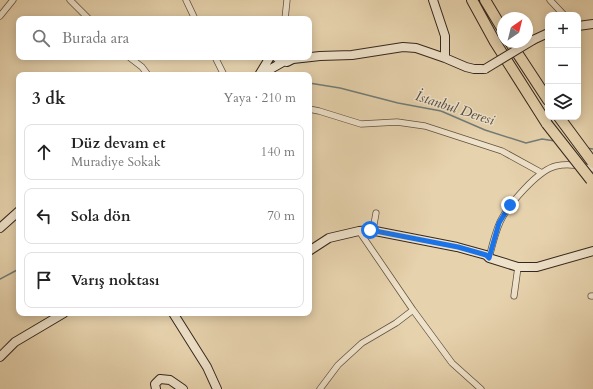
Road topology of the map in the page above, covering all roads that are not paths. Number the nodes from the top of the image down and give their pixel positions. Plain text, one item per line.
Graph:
1 (13, 0) edge
2 (70, 0) edge
3 (186, 0) edge
4 (287, 0) edge
5 (433, 0) edge
6 (472, 0) edge
7 (485, 0) edge
8 (550, 0) edge
9 (561, 12) edge
10 (0, 16) edge
11 (86, 16) edge
12 (194, 16) edge
13 (285, 16) edge
14 (497, 20) edge
15 (593, 24) edge
16 (581, 26) edge
17 (545, 34) edge
18 (514, 48) edge
19 (312, 53) edge
20 (320, 56) junction
21 (312, 57) edge
22 (445, 58) junction
23 (133, 60) edge
24 (216, 60) edge
25 (268, 60) edge
26 (280, 60) edge
27 (292, 60) edge
28 (146, 72) edge
29 (222, 72) edge
30 (261, 72) edge
31 (263, 72) edge
32 (545, 95) edge
33 (312, 109) edge
34 (561, 120) edge
35 (593, 163) edge
36 (593, 169) edge
37 (542, 173) junction
38 (592, 182) edge
39 (376, 213) dead end
40 (16, 214) edge
41 (0, 228) edge
42 (373, 230) junction
43 (359, 231) junction
44 (312, 249) edge
45 (593, 251) edge
46 (489, 258) junction
47 (518, 268) junction
48 (514, 296) dead end
49 (413, 310) junction
50 (59, 316) edge
51 (175, 316) edge
52 (0, 357) edge
53 (156, 389) edge
54 (182, 389) edge
55 (217, 389) edge
56 (320, 389) edge
57 (481, 389) edge

1 - 10 street
2 - 11 street
3 - 12 street
4 - 13 street
5 - 22 street
6 - 38 highway, bridge
7 - 14 highway
8 - 9 street
15 - 16 street
17 - 22 street, bridge
18 - 32 highway
19 - 20 street
20 - 21 street
20 - 22 street
23 - 28 street
24 - 29 street
25 - 30 street
26 - 27 street
26 - 31 street
33 - 37 street
34 - 35 highway
36 - 37 street
37 - 46 street
39 - 42 street
40 - 41 street
42 - 43 street
42 - 46 street
43 - 44 street
43 - 49 street
45 - 47 street
46 - 47 street
47 - 48 street
49 - 56 street
49 - 57 street
50 - 52 street
51 - 55 street
53 - 54 street

